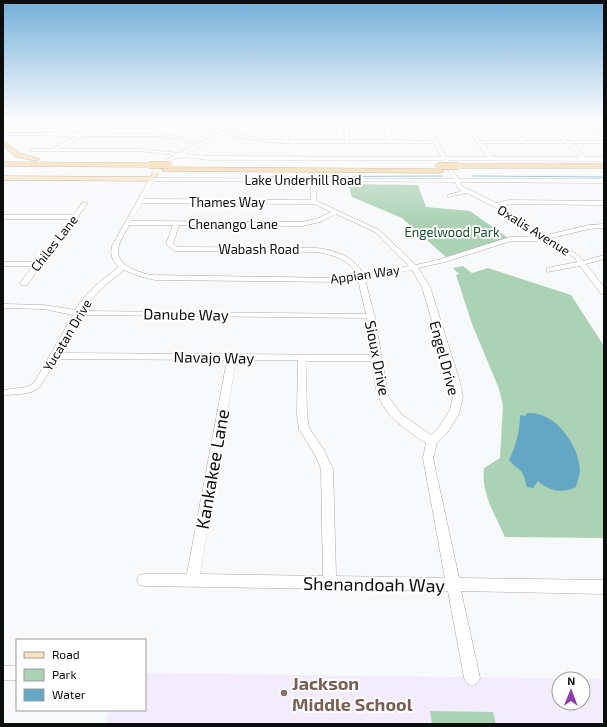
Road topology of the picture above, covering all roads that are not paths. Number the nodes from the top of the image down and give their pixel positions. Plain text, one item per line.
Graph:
1 (16, 153) edge
2 (48, 153) edge
3 (161, 153) edge
4 (181, 153) edge
5 (441, 153) edge
6 (487, 153) edge
7 (579, 153) edge
8 (44, 155) dead end
9 (176, 155) junction
10 (444, 159) junction
11 (491, 159) junction
12 (585, 159) junction
13 (604, 159) edge
14 (3, 164) edge
15 (145, 166) junction
16 (604, 166) edge
17 (168, 167) junction
18 (3, 168) edge
19 (439, 168) junction
20 (460, 168) junction
21 (340, 170) junction
22 (604, 172) edge
23 (153, 176) junction
24 (3, 178) edge
25 (314, 180) junction
26 (604, 181) edge
27 (456, 182) junction
28 (604, 185) edge
29 (467, 191) junction
30 (450, 196) dead end
31 (140, 201) junction
32 (315, 202) junction
33 (85, 203) dead end
34 (604, 203) edge
35 (495, 205) junction
36 (336, 212) junction
37 (3, 217) edge
38 (75, 217) junction
39 (128, 223) junction
40 (177, 223) junction
41 (604, 226) edge
42 (546, 237) junction
43 (604, 257) edge
44 (3, 264) edge
45 (38, 264) junction
46 (583, 264) junction
47 (123, 267) junction
48 (414, 267) junction
49 (550, 270) dead end
50 (361, 278) junction
51 (24, 283) dead end
52 (604, 292) edge
53 (3, 306) edge
54 (77, 313) junction
55 (370, 316) junction
56 (53, 356) junction
57 (232, 357) junction
58 (302, 358) junction
59 (375, 358) junction
60 (3, 393) edge
61 (432, 441) junction
62 (144, 580) dead end
63 (192, 581) junction
64 (330, 584) junction
65 (453, 585) junction
66 (604, 587) edge
67 (3, 672) edge
68 (16, 673) edge
69 (472, 678) dead end

1 - 15 highway
2 - 8 street
3 - 9 street
4 - 9 street
5 - 10 street
6 - 11 street
7 - 12 street
9 - 10 street
9 - 23 street
10 - 11 street
10 - 27 street
11 - 12 street
12 - 13 street
14 - 15 highway
15 - 17 highway
15 - 18 highway
16 - 20 highway
17 - 19 highway
17 - 21 highway
19 - 20 highway
19 - 21 highway
20 - 22 highway
21 - 23 highway
23 - 24 main road, Lake Underhill Road
23 - 25 street, Lake Underhill Road
23 - 31 street
25 - 27 street, Lake Underhill Road
25 - 32 street
26 - 27 street, Lake Underhill Road
27 - 28 street, Lake Underhill Road
27 - 29 street, Oxalis Avenue
29 - 30 street
29 - 35 street, Oxalis Avenue
31 - 32 street, Thames Way
31 - 39 street
32 - 36 street, Engel Drive
33 - 38 street, Chiles Lane
34 - 35 street
35 - 42 street, Oxalis Avenue
36 - 40 street, Chenango Lane
36 - 48 street, Engel Drive
37 - 38 street
38 - 45 street, Chiles Lane
39 - 40 street, Chenango Lane
39 - 47 street
40 - 50 street, Wabash Road
41 - 42 street, Appian Way
42 - 46 street, Oxalis Avenue
42 - 48 street, Appian Way
43 - 46 street
44 - 45 street
45 - 51 street, Chiles Lane
46 - 49 street
46 - 52 street, Oxalis Avenue
47 - 50 street, Appian Way
47 - 54 street, Yucatan Drive
48 - 50 street, Appian Way
48 - 61 street, Engel Drive
50 - 55 street, Sioux Drive
53 - 54 street, Danube Way
54 - 55 street, Danube Way
54 - 56 street, Yucatan Drive
55 - 59 street, Sioux Drive
56 - 57 street, Navajo Way
56 - 60 street, Yucatan Drive
57 - 58 street, Navajo Way
57 - 63 street, Kankakee Lane
58 - 59 street, Navajo Way
58 - 64 street
59 - 61 street, Sioux Drive
61 - 65 street
62 - 63 street, Shenandoah Way
63 - 64 street, Shenandoah Way
64 - 65 street, Shenandoah Way
65 - 66 street, Shenandoah Way
65 - 69 street
67 - 68 street

